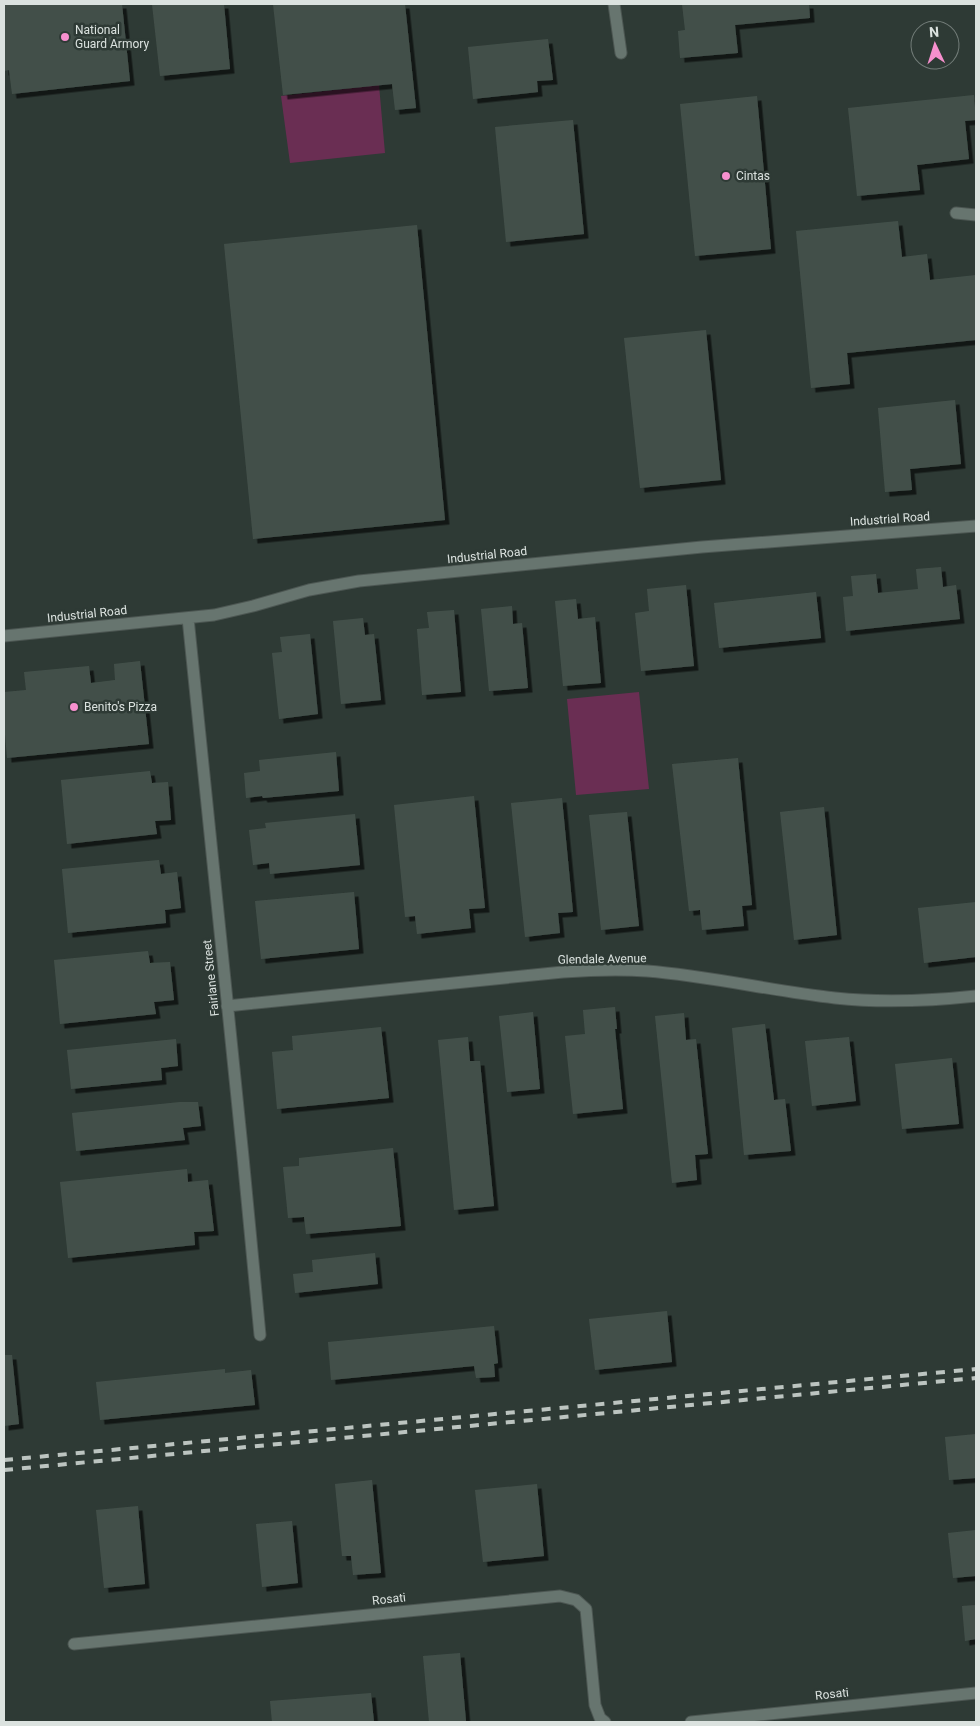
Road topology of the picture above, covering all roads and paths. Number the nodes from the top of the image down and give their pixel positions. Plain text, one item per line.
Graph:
1 (614, 4) edge
2 (621, 53) dead end
3 (956, 213) dead end
4 (976, 215) edge
5 (976, 526) edge
6 (188, 618) junction
7 (4, 636) edge
8 (976, 996) edge
9 (228, 1006) junction
10 (260, 1335) dead end
11 (74, 1644) dead end
12 (976, 1693) edge
13 (605, 1722) edge
14 (691, 1722) edge

1 - 2 street
3 - 4 street
5 - 6 street, Industrial Road
6 - 7 street, Industrial Road
6 - 9 street, Fairlane Street
8 - 9 street, Glendale Avenue
9 - 10 street, Fairlane Street
11 - 13 street, Rosati
12 - 14 street, Rosati

